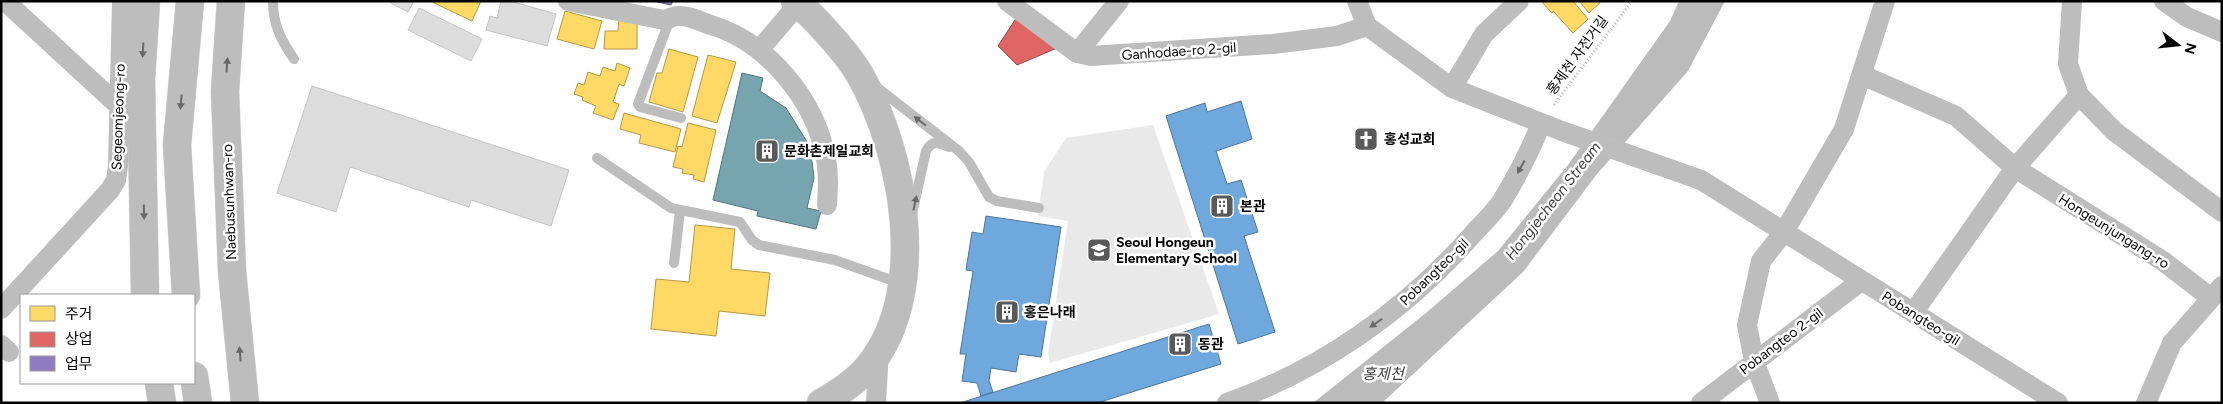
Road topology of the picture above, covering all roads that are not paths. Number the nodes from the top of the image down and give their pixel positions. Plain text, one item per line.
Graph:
1 (5, 1) edge
2 (122, 1) edge
3 (146, 1) edge
4 (190, 1) edge
5 (231, 1) edge
6 (273, 1) edge
7 (568, 1) edge
8 (1007, 1) edge
9 (1118, 1) edge
10 (1357, 1) edge
11 (1519, 1) edge
12 (1886, 1) edge
13 (2072, 1) edge
14 (2164, 1) edge
15 (799, 2) edge
16 (670, 19) junction
17 (1368, 26) junction
18 (2222, 32) edge
19 (759, 50) junction
20 (1077, 54) junction
21 (294, 59) dead end
22 (860, 75) junction
23 (1862, 75) junction
24 (1452, 88) junction
25 (2079, 95) junction
26 (120, 107) junction
27 (681, 118) dead end
28 (1542, 123) junction
29 (959, 151) junction
30 (598, 158) dead end
31 (2015, 168) junction
32 (827, 205) dead end
33 (1039, 208) dead end
34 (680, 211) junction
35 (2222, 212) edge
36 (1784, 232) junction
37 (905, 251) junction
38 (674, 263) dead end
39 (1861, 280) junction
40 (902, 284) junction
41 (185, 285) edge
42 (2217, 292) edge
43 (145, 294) edge
44 (1, 309) edge
45 (1913, 313) junction
46 (879, 351) junction
47 (1754, 361) junction
48 (195, 383) edge
49 (159, 384) edge
50 (162, 403) edge
51 (198, 403) edge
52 (245, 403) edge
53 (821, 403) edge
54 (876, 403) edge
55 (1226, 403) edge
56 (1701, 403) edge
57 (1770, 403) edge
58 (2058, 403) edge
59 (2146, 403) edge

1 - 26 street
2 - 26 street, Segeomjeong-ro
3 -> 43 main road
4 -> 41 main road
52 -> 5 main road, Naebusunhwan-ro
6 - 21 lane
7 - 16 street
8 - 20 street
9 - 20 street
10 - 17 street
11 - 24 street
12 - 23 street
13 - 25 street
14 - 18 street
15 - 19 street
15 - 22 main road
16 - 19 street
16 - 27 lane
17 - 20 street, Ganhodae-ro 2-gil
17 - 24 street
19 - 32 street
29 -> 22 lane
22 - 37 main road
23 - 31 street, Hongeunjungang-ro
23 - 36 street
24 - 28 street
25 - 31 street
25 - 35 street
26 - 44 street, Segeomjeong-ro
28 - 36 street, Pobangteo-gil
28 -> 55 street, Pobangteo-gil
29 - 33 lane
37 -> 29 lane
30 - 34 lane
31 - 42 street, Hongeunjungang-ro
31 - 45 street
34 - 38 lane
34 - 40 lane
36 - 39 street, Pobangteo-gil
36 - 47 street
37 - 40 main road
39 - 45 street, Pobangteo-gil
39 - 47 street, Pobangteo 2-gil
40 - 46 main road
42 - 59 street, Hongeunjungang-ro
45 - 58 street, Pobangteo-gil
46 - 53 main road
46 - 54 street
47 - 56 street, Pobangteo 2-gil
47 - 57 street
48 - 51 main road
49 - 50 main road

